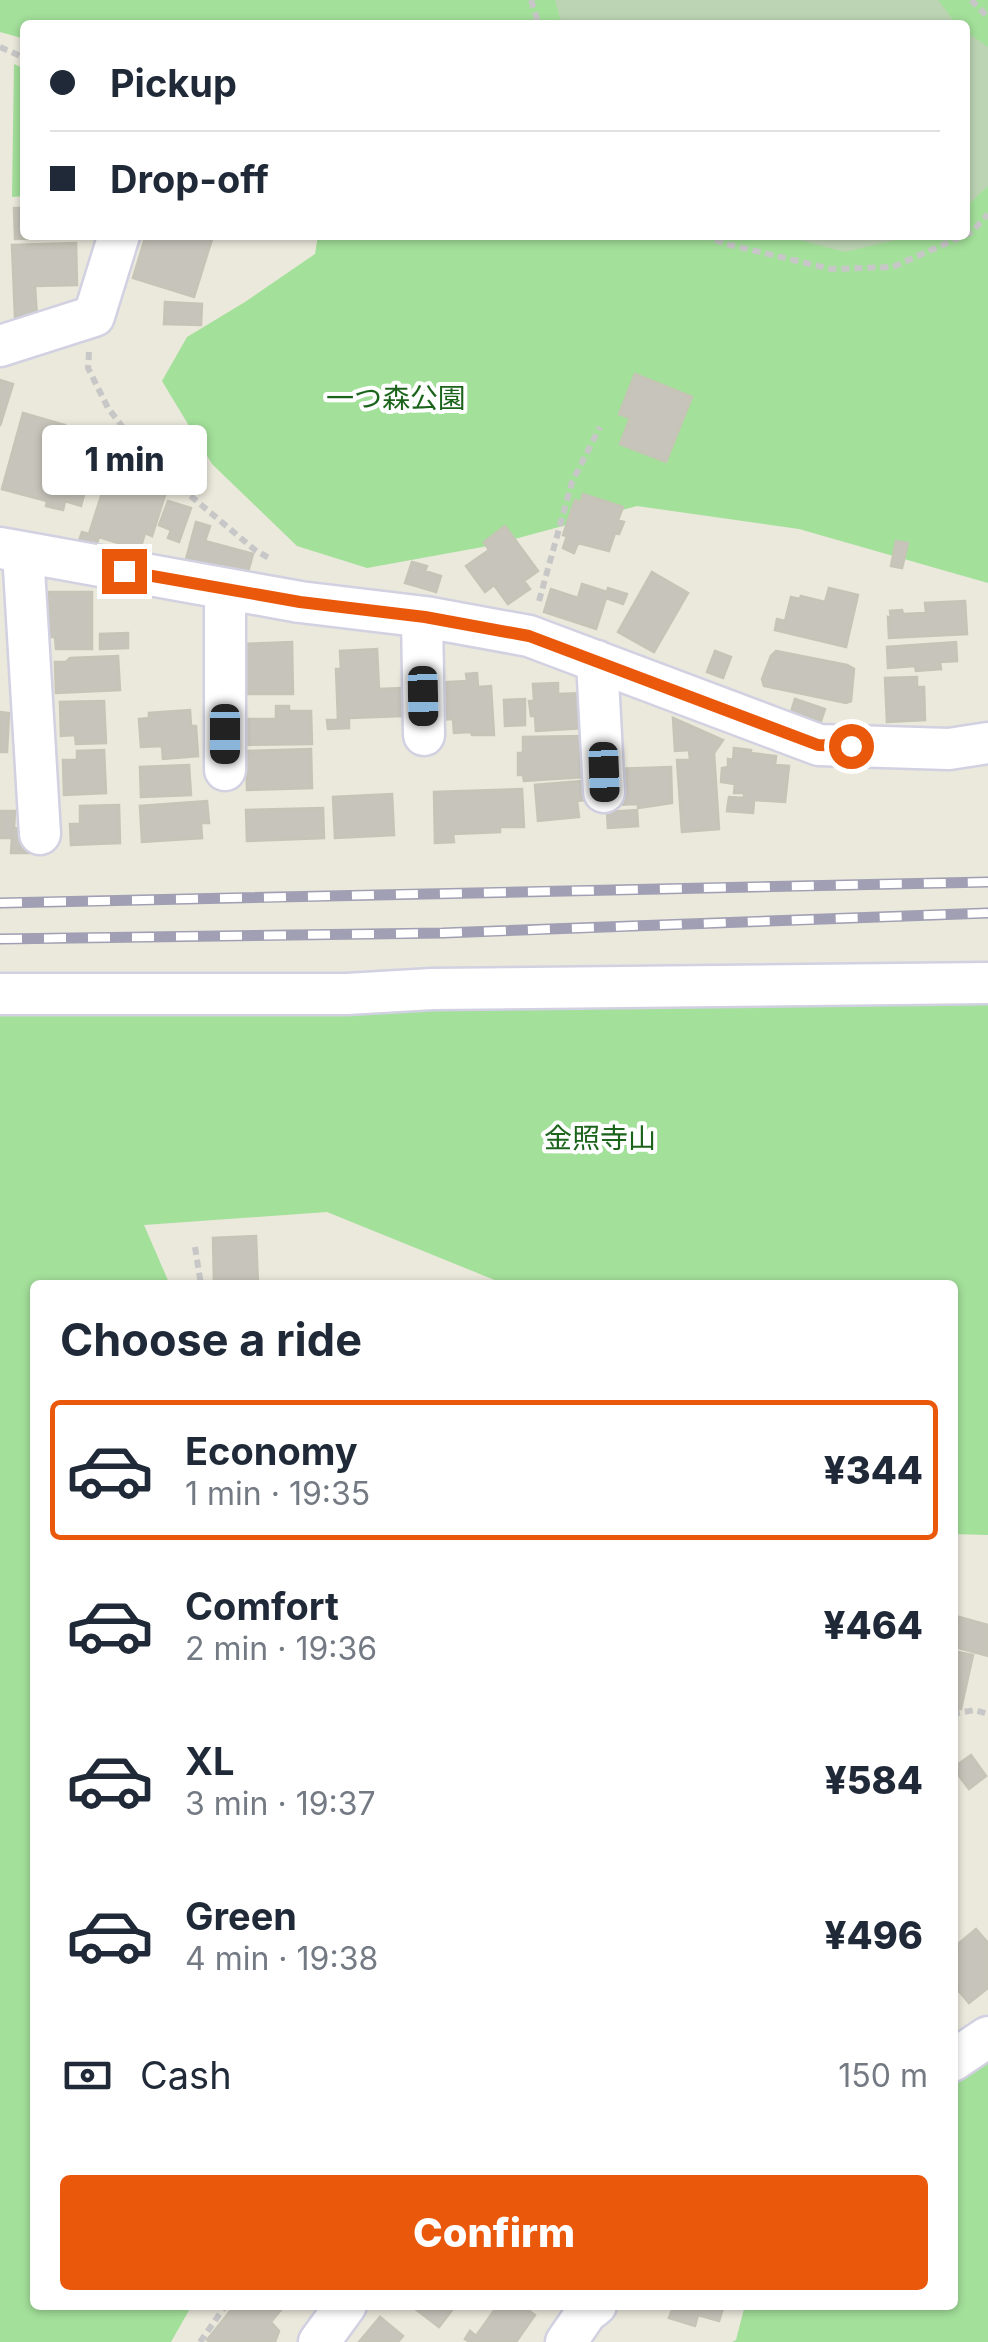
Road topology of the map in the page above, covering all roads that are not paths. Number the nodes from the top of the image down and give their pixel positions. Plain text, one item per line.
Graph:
1 (117, 240) edge
2 (0, 346) edge
3 (12, 550) edge
4 (225, 589) junction
5 (422, 617) junction
6 (597, 661) junction
7 (424, 736) dead end
8 (988, 743) edge
9 (225, 770) dead end
10 (604, 792) dead end
11 (40, 834) dead end
12 (988, 983) edge
13 (0, 994) edge
14 (988, 2037) edge
15 (958, 2057) edge
16 (342, 2310) edge
17 (319, 2342) edge

1 - 2 street
3 - 4 street
3 - 11 street
4 - 5 street
4 - 9 street
5 - 6 street
5 - 7 street
6 - 8 street
6 - 10 street
12 - 13 street
14 - 15 street
16 - 17 street

